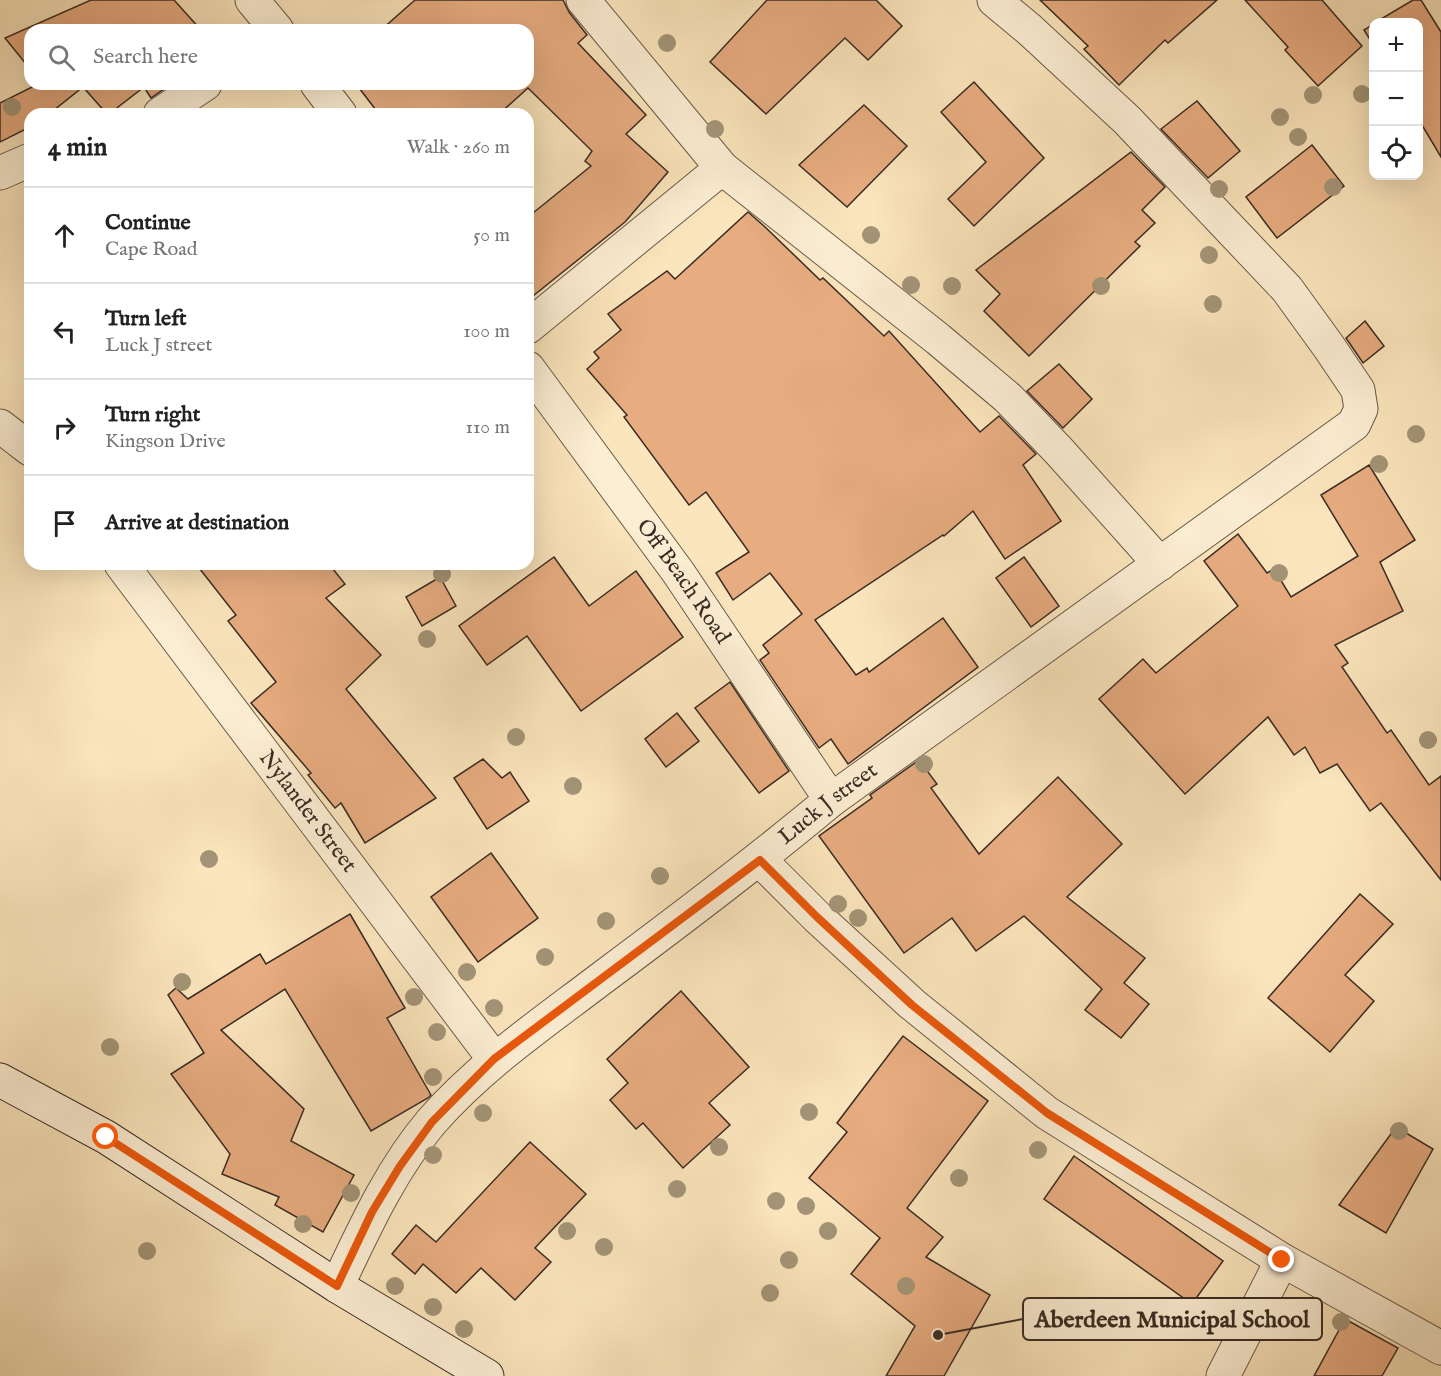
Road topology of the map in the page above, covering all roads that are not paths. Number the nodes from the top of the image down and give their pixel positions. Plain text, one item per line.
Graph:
1 (252, 0) edge
2 (583, 0) edge
3 (994, 0) edge
4 (271, 24) edge
5 (196, 90) edge
6 (322, 90) edge
7 (169, 108) edge
8 (335, 108) edge
9 (24, 163) edge
10 (722, 168) junction
11 (0, 173) edge
12 (534, 322) edge
13 (534, 376) edge
14 (0, 426) edge
15 (24, 444) edge
16 (1160, 564) junction
17 (126, 570) edge
18 (831, 800) junction
19 (760, 860) junction
20 (494, 1059) junction
21 (0, 1080) edge
22 (1282, 1260) junction
23 (337, 1286) junction
24 (1441, 1347) edge
25 (487, 1376) edge
26 (1223, 1376) edge

1 - 4 street
2 - 10 street
3 - 16 street, Luck J street
5 - 7 street
6 - 8 street
9 - 11 street
10 - 12 street
10 - 16 street
13 - 18 street, Off Beach Road
14 - 15 street
16 - 18 street, Luck J street
17 - 20 street, Nylander Street
18 - 19 street, Luck J street
19 - 20 street, Luck J street
19 - 22 street
20 - 23 street, Luck J street
21 - 23 street
22 - 24 street
22 - 26 street
23 - 25 street

